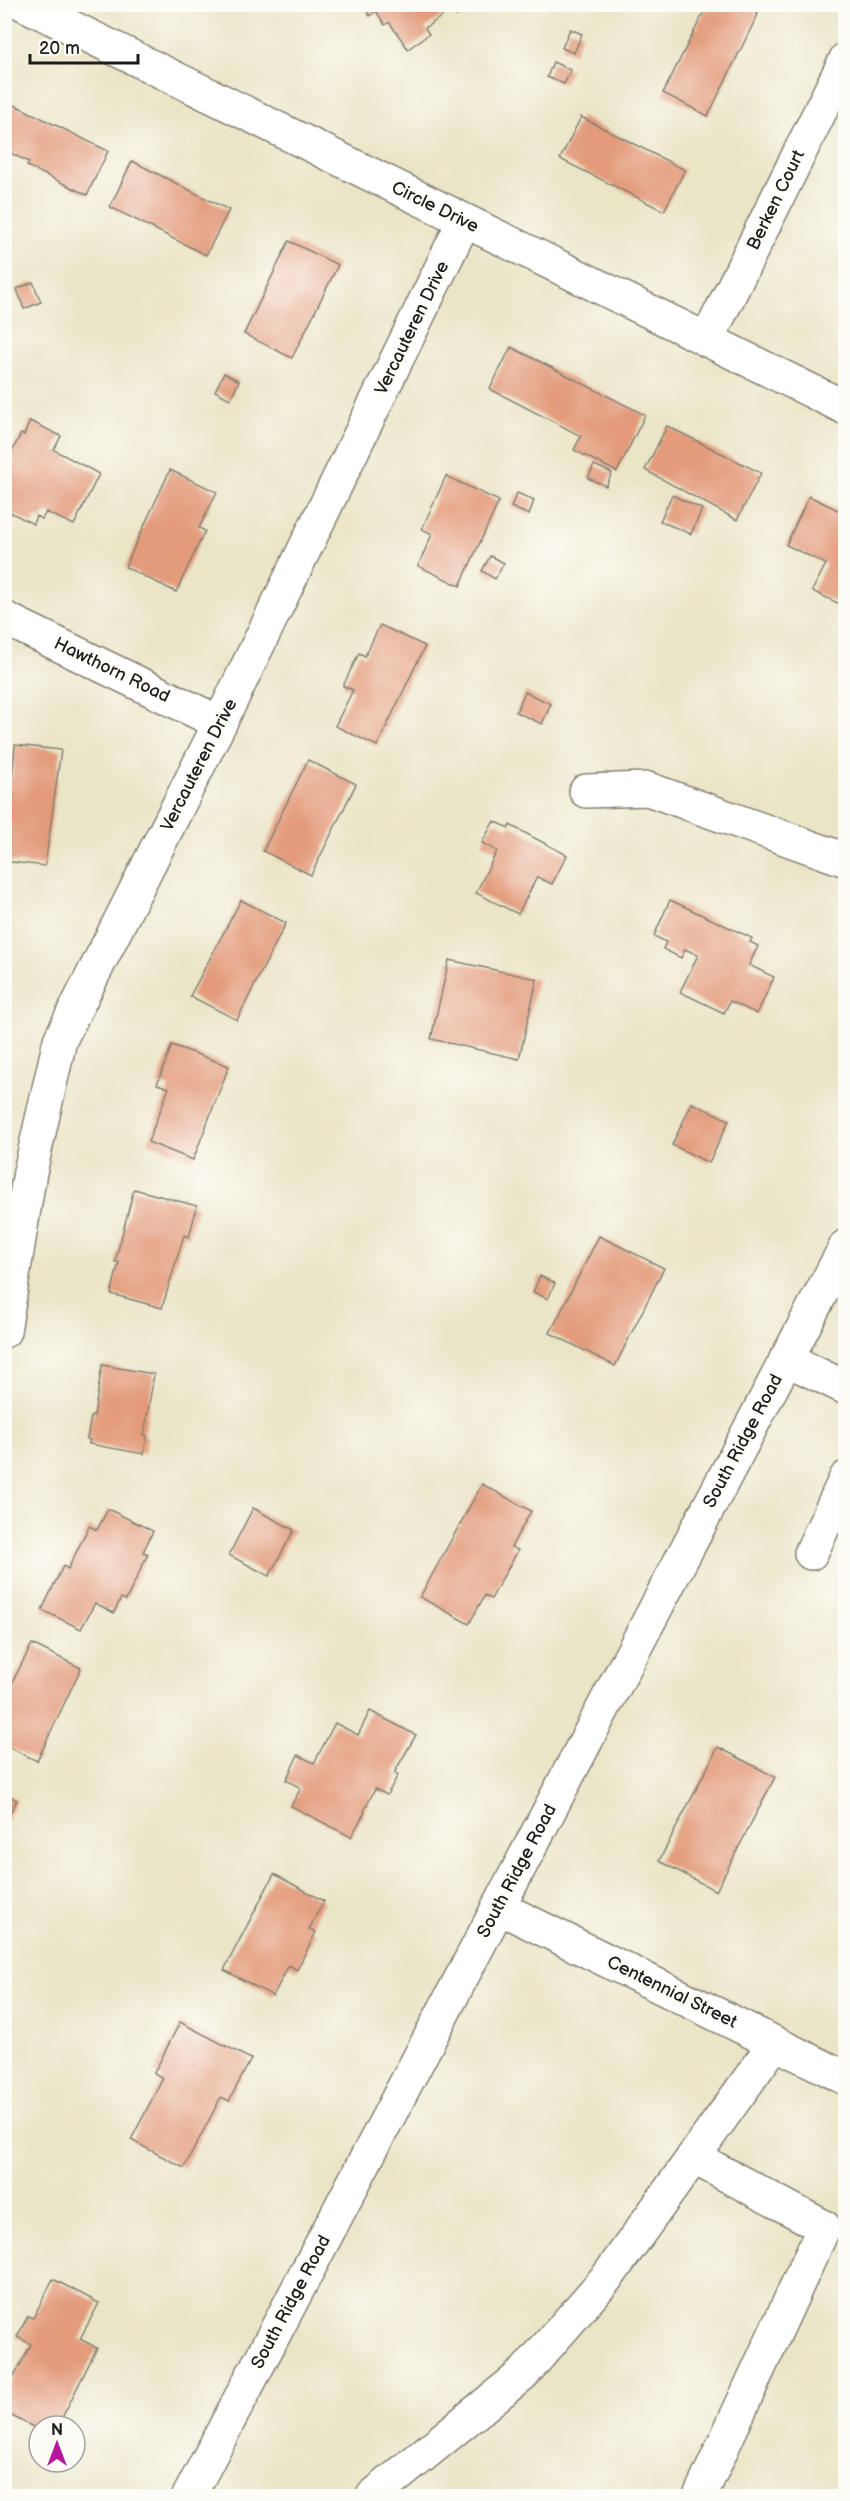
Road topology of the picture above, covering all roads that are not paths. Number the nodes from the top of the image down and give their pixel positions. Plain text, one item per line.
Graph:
1 (24, 4) edge
2 (846, 59) edge
3 (464, 221) junction
4 (707, 340) junction
5 (846, 408) edge
6 (4, 618) edge
7 (220, 723) junction
8 (586, 791) dead end
9 (846, 860) edge
10 (846, 1246) edge
11 (4, 1331) edge
12 (786, 1359) junction
13 (846, 1389) edge
14 (846, 1478) edge
15 (811, 1553) dead end
16 (498, 1907) junction
17 (775, 2043) junction
18 (846, 2078) edge
19 (693, 2157) junction
20 (189, 2496) edge
21 (373, 2496) edge
22 (700, 2496) edge

1 - 3 street, Circle Drive
2 - 4 street, Berken Court
3 - 4 street, Circle Drive
3 - 7 street, Vercauteren Drive
4 - 5 street, Circle Drive
6 - 7 street, Hawthorn Road
7 - 11 street, Vercauteren Drive
8 - 9 street
10 - 12 street, South Ridge Road
12 - 13 street
12 - 16 street, South Ridge Road
14 - 15 street
16 - 17 street, Centennial Street
16 - 20 street, South Ridge Road
17 - 18 street, Centennial Street
17 - 19 street
19 - 21 street
19 - 22 street

